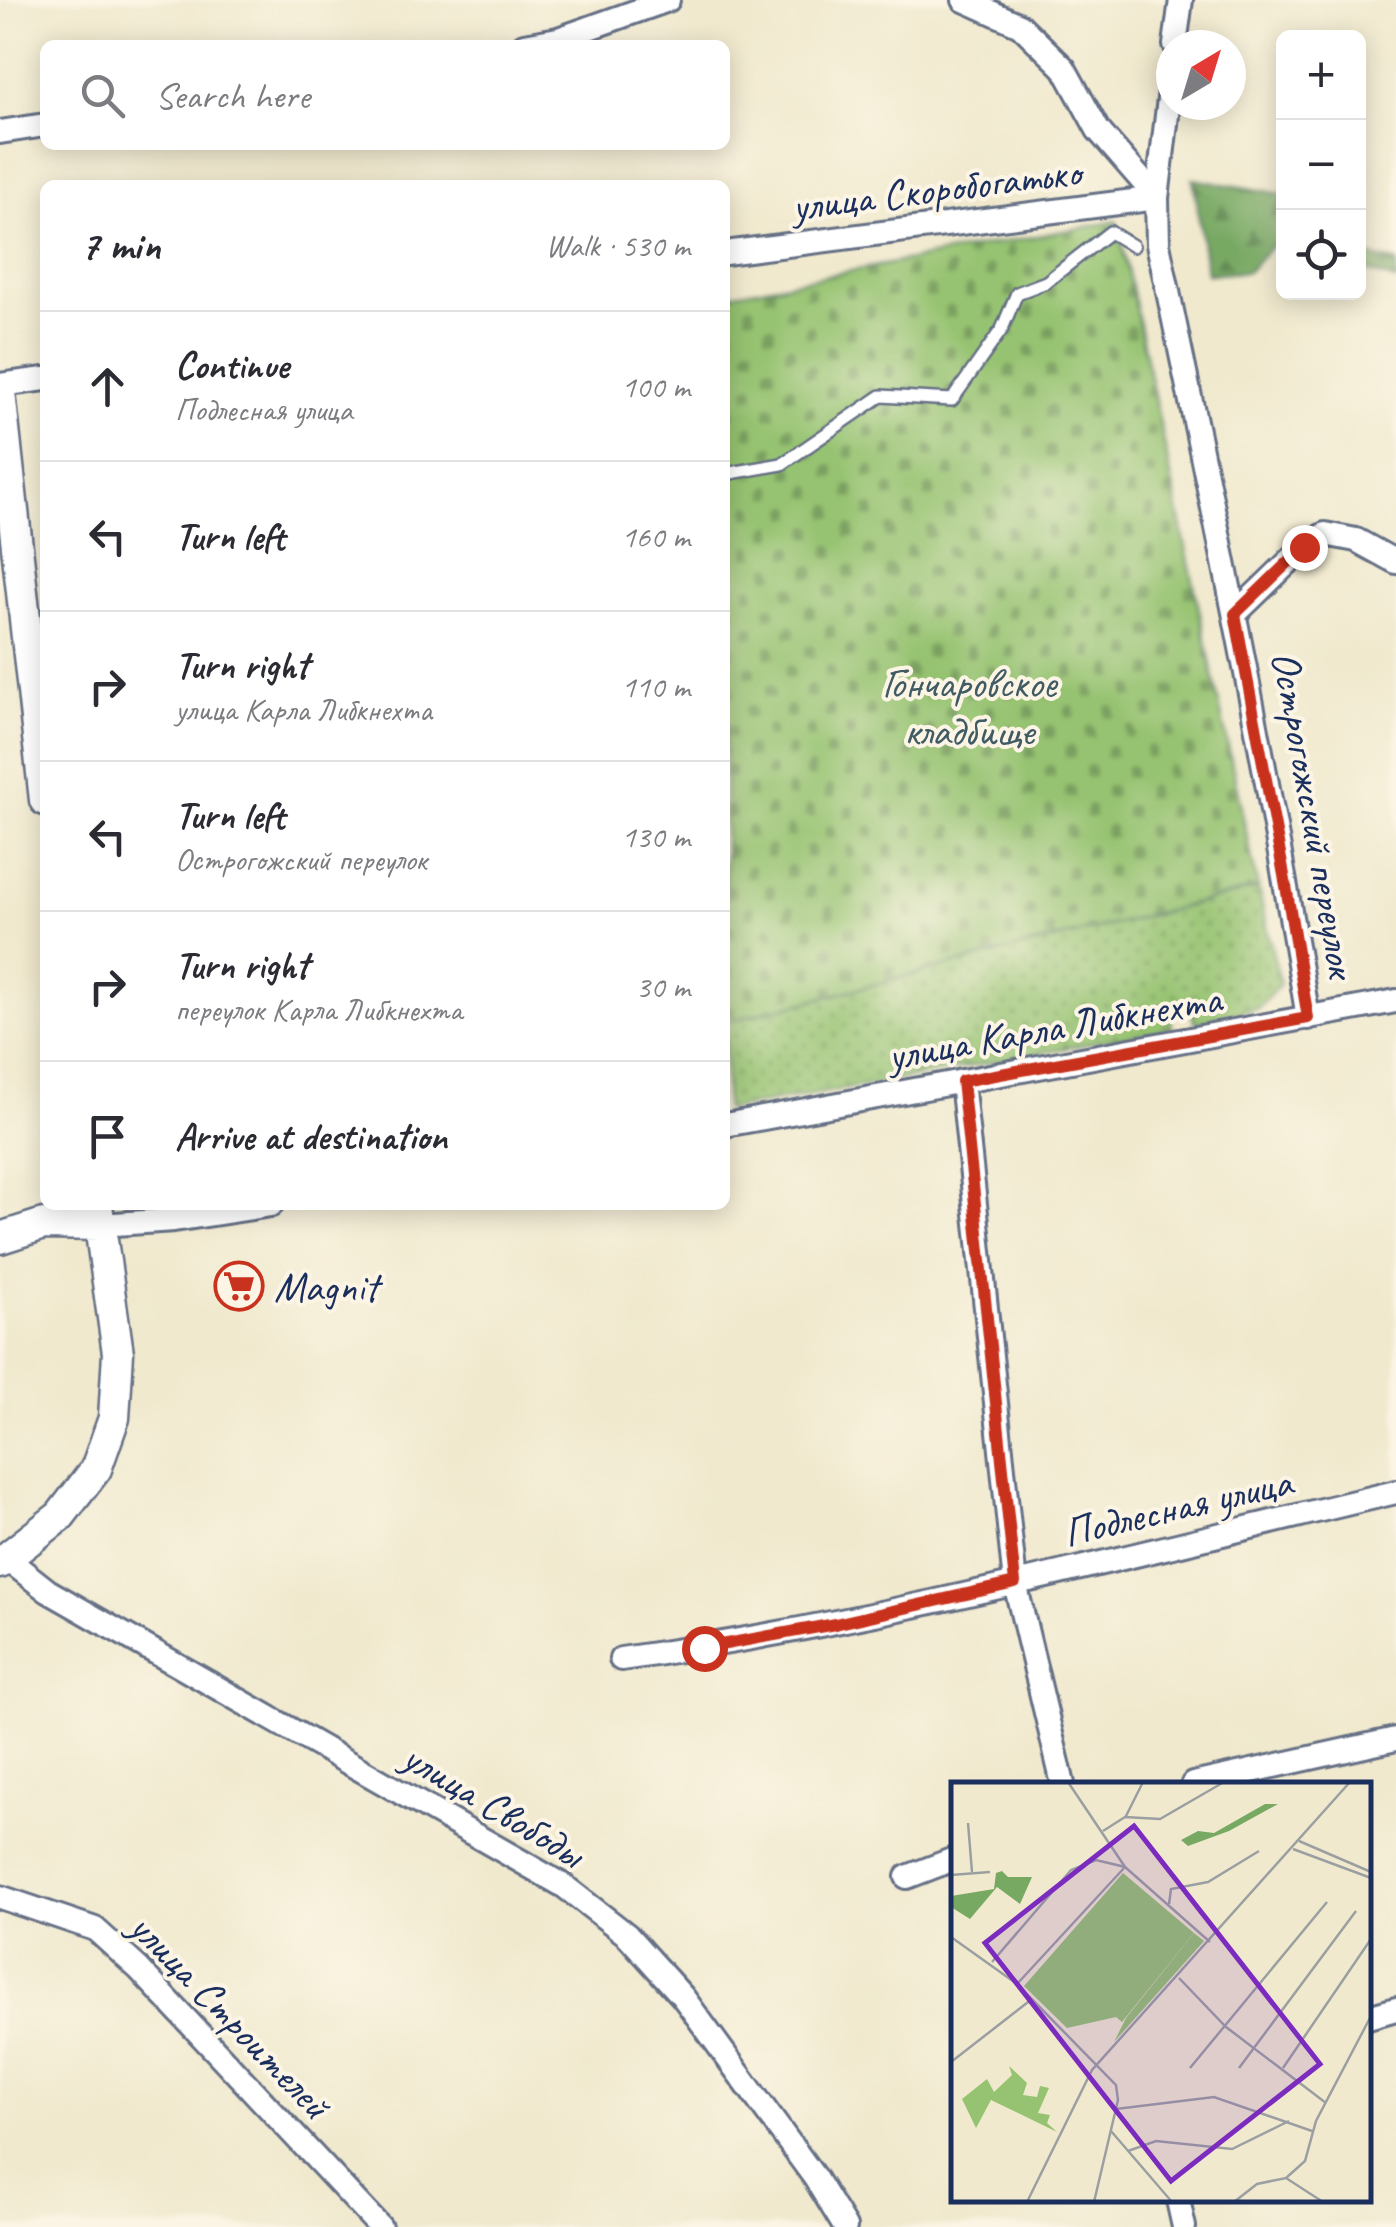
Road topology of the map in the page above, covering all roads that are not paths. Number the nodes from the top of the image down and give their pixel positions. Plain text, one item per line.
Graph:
1 (668, 0) edge
2 (964, 0) edge
3 (1181, 0) edge
4 (1177, 30) edge
5 (552, 40) edge
6 (1166, 120) edge
7 (40, 126) edge
8 (0, 132) edge
9 (1157, 198) junction
10 (1132, 246) dead end
11 (730, 252) edge
12 (40, 380) edge
13 (0, 385) edge
14 (0, 393) edge
15 (730, 473) edge
16 (9, 539) edge
17 (1396, 562) edge
18 (1235, 614) junction
19 (40, 764) edge
20 (1396, 1000) edge
21 (1308, 1018) junction
22 (962, 1081) junction
23 (730, 1124) edge
24 (210, 1210) edge
25 (173, 1213) edge
26 (98, 1215) edge
27 (0, 1238) edge
28 (1396, 1492) edge
29 (3, 1560) edge
30 (1015, 1583) junction
31 (621, 1659) dead end
32 (1396, 1739) edge
33 (1064, 1782) edge
34 (1202, 1782) edge
35 (951, 1860) edge
36 (907, 1877) dead end
37 (0, 1897) edge
38 (1396, 2008) edge
39 (1371, 2016) edge
40 (1178, 2202) edge
41 (380, 2227) edge
42 (844, 2227) edge
43 (1184, 2227) edge

1 - 5 street
2 - 9 street
3 - 4 street
6 - 9 street, Острогожский переулок
7 - 8 street
9 - 11 street, улица Скоробогатько
9 - 18 street, Острогожский переулок
10 - 15 lane
12 - 13 street
14 - 16 main road
16 - 19 main road
17 - 18 street
18 - 21 street, Острогожский переулок
20 - 21 street, улица Карла Либкнехта
21 - 22 street, улица Карла Либкнехта
22 - 23 street, улица Карла Либкнехта
22 - 30 street
24 - 25 street
25 - 26 street
26 - 27 main road
26 - 29 main road
28 - 30 street, Подлесная улица
29 - 42 street, улица Свободы
30 - 31 street, Подлесная улица
30 - 33 street
32 - 34 street
35 - 36 street
37 - 41 street, улица Строителей
38 - 39 street
40 - 43 street

